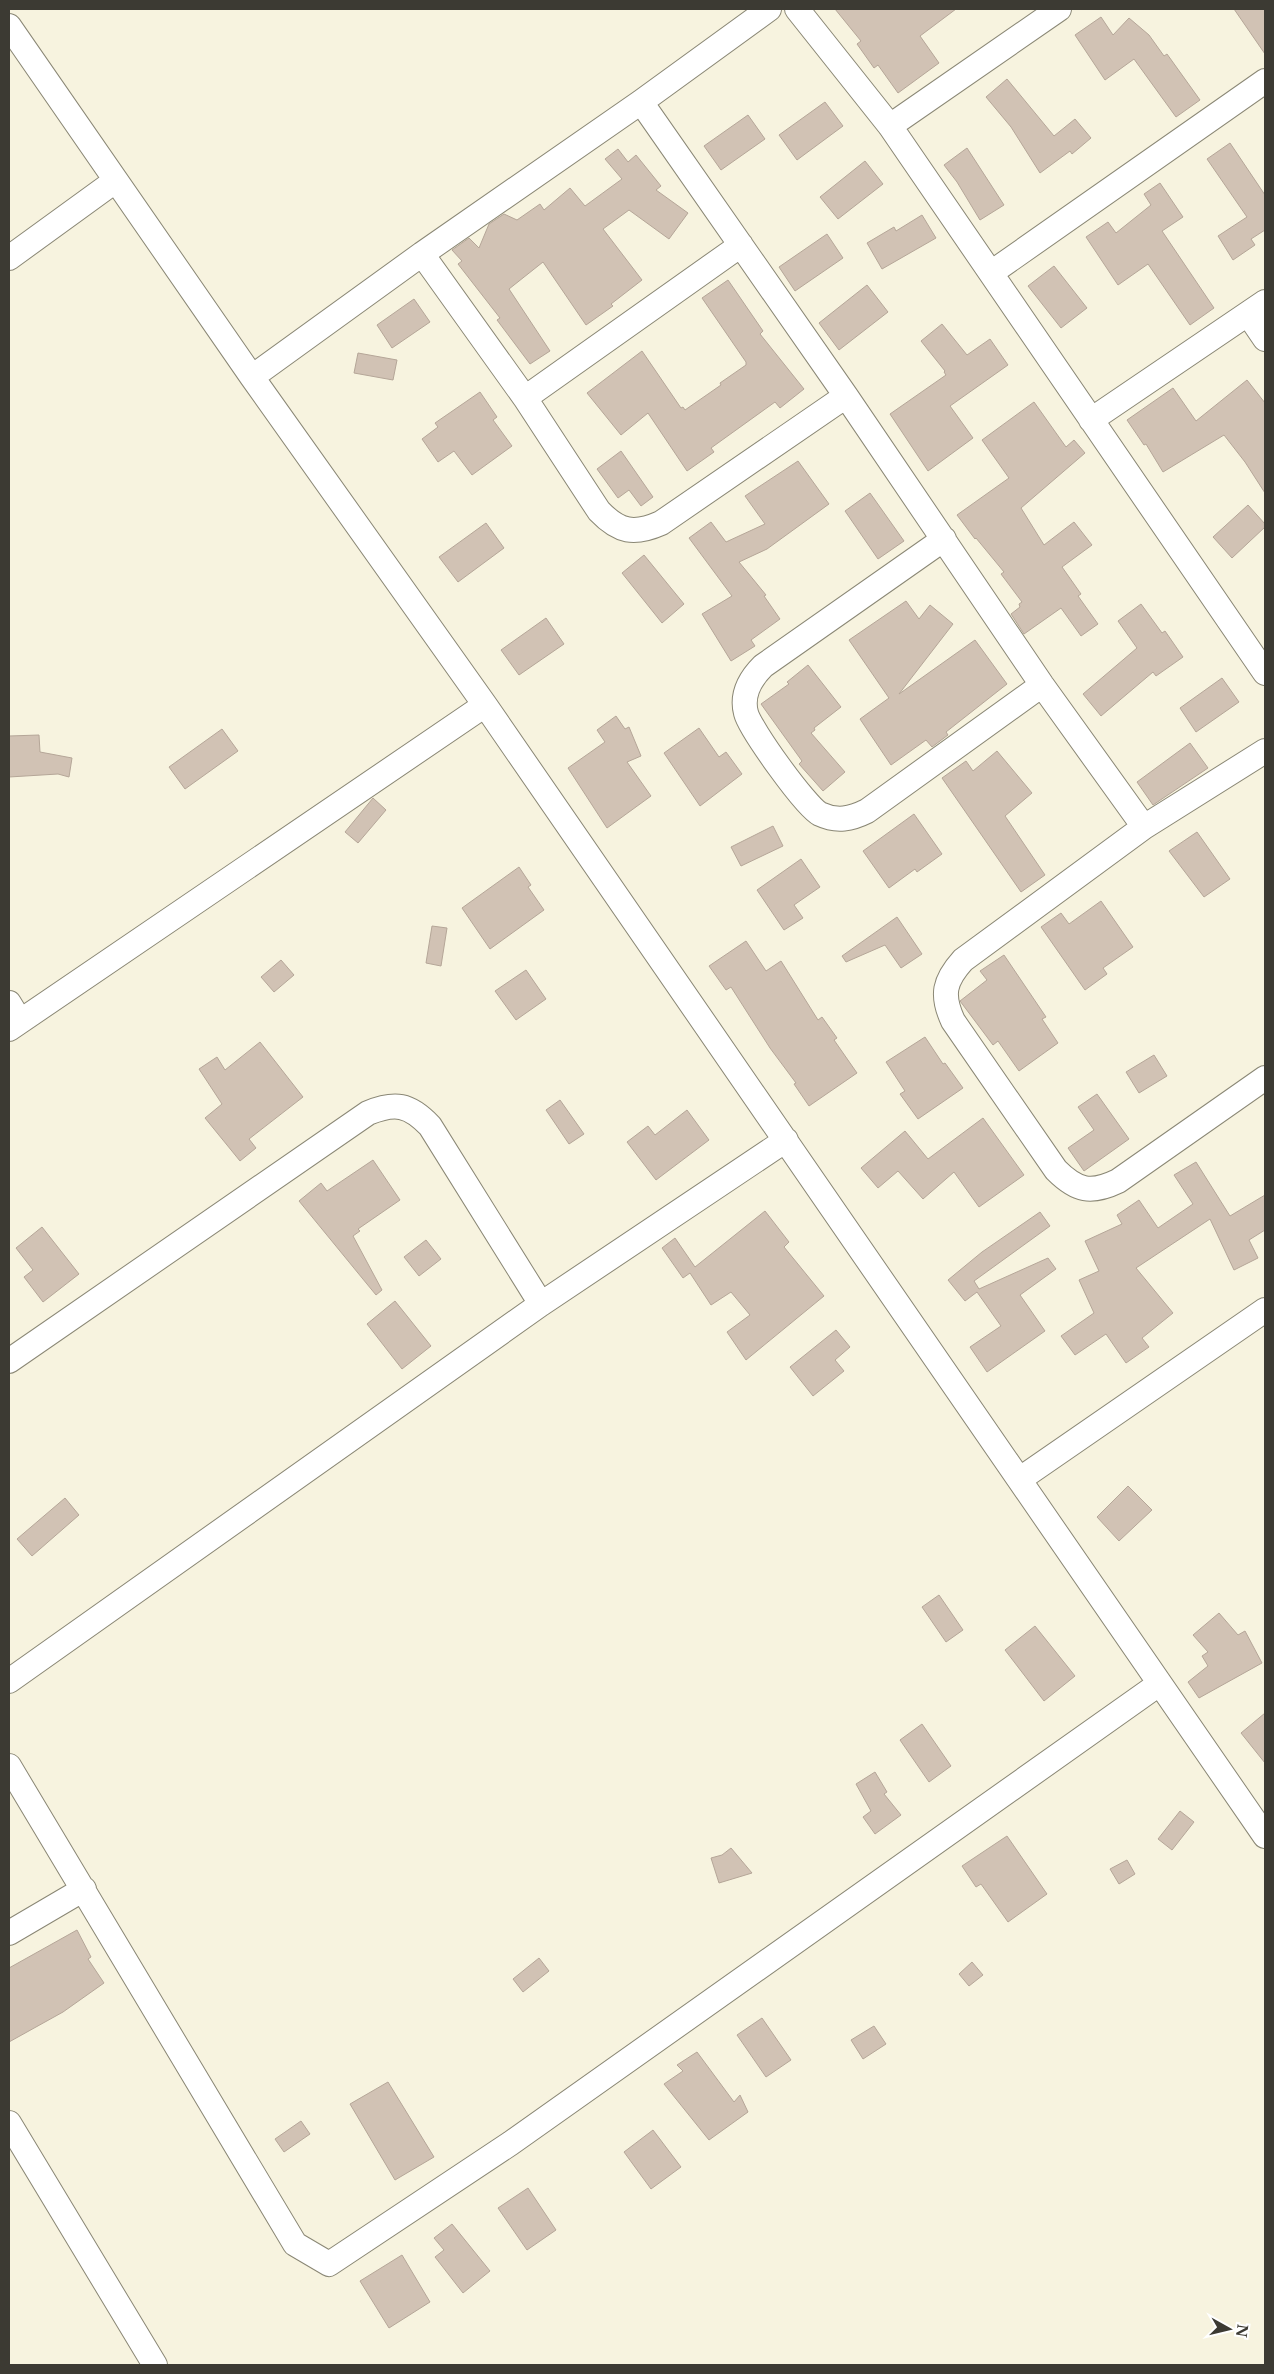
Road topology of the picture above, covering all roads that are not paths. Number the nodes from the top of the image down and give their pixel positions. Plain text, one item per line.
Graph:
1 (769, 9) edge
2 (797, 9) edge
3 (1059, 9) edge
4 (9, 26) edge
5 (1265, 81) edge
6 (641, 102) junction
7 (890, 126) junction
8 (115, 181) junction
9 (740, 245) junction
10 (422, 254) junction
11 (9, 258) edge
12 (991, 273) junction
13 (1257, 308) edge
14 (1265, 338) edge
15 (252, 377) junction
16 (846, 396) junction
17 (525, 398) junction
18 (1092, 420) junction
19 (944, 539) junction
20 (1265, 673) edge
21 (1042, 685) junction
22 (485, 705) junction
23 (1265, 751) edge
24 (1144, 827) junction
25 (13, 1018) edge
26 (1265, 1078) edge
27 (786, 1140) junction
28 (541, 1304) junction
29 (1265, 1310) edge
30 (9, 1360) edge
31 (1020, 1479) junction
32 (9, 1681) edge
33 (1159, 1684) junction
34 (9, 1766) edge
35 (1265, 1836) edge
36 (84, 1889) junction
37 (9, 1933) edge
38 (9, 2123) edge
39 (155, 2365) edge

1 - 6 street
2 - 7 street
3 - 7 street
4 - 8 street
5 - 12 street
6 - 9 street
6 - 10 street
7 - 12 street
8 - 11 street
8 - 15 street
9 - 16 street
9 - 17 street
10 - 15 street
10 - 17 street
12 - 18 street
13 - 14 street
13 - 18 street
15 - 22 street
16 - 17 street
16 - 19 street
18 - 20 street
19 - 21 street
19 - 21 street
21 - 24 street
22 - 25 street
22 - 27 street
23 - 24 street
24 - 26 street
27 - 28 street
27 - 31 street
28 - 30 street
28 - 32 street
29 - 31 street
31 - 33 street
33 - 35 street
33 - 36 street
34 - 36 street
36 - 37 street
38 - 39 street

